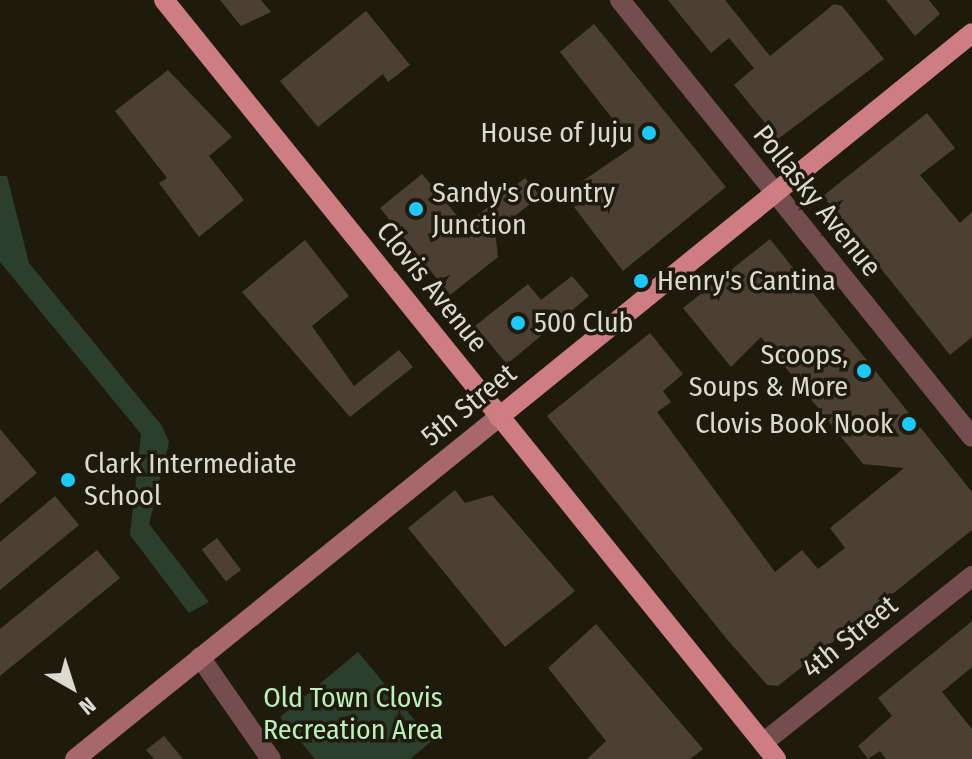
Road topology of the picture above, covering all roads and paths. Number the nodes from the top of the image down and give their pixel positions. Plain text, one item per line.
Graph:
1 (164, 0) edge
2 (620, 0) edge
3 (972, 33) edge
4 (774, 192) junction
5 (499, 417) junction
6 (972, 437) edge
7 (972, 576) edge
8 (200, 657) junction
9 (770, 751) edge
10 (75, 759) edge
11 (271, 759) edge

1 - 5 main road, Clovis Avenue
2 - 4 street, Pollasky Avenue
3 - 4 main road, 5th Street
4 - 5 main road, 5th Street
4 - 6 street, Pollasky Avenue
5 - 8 main road, 5th Street
5 - 9 main road, Clovis Avenue
7 - 9 street, 4th Street
8 - 10 main road, 5th Street
8 - 11 street

